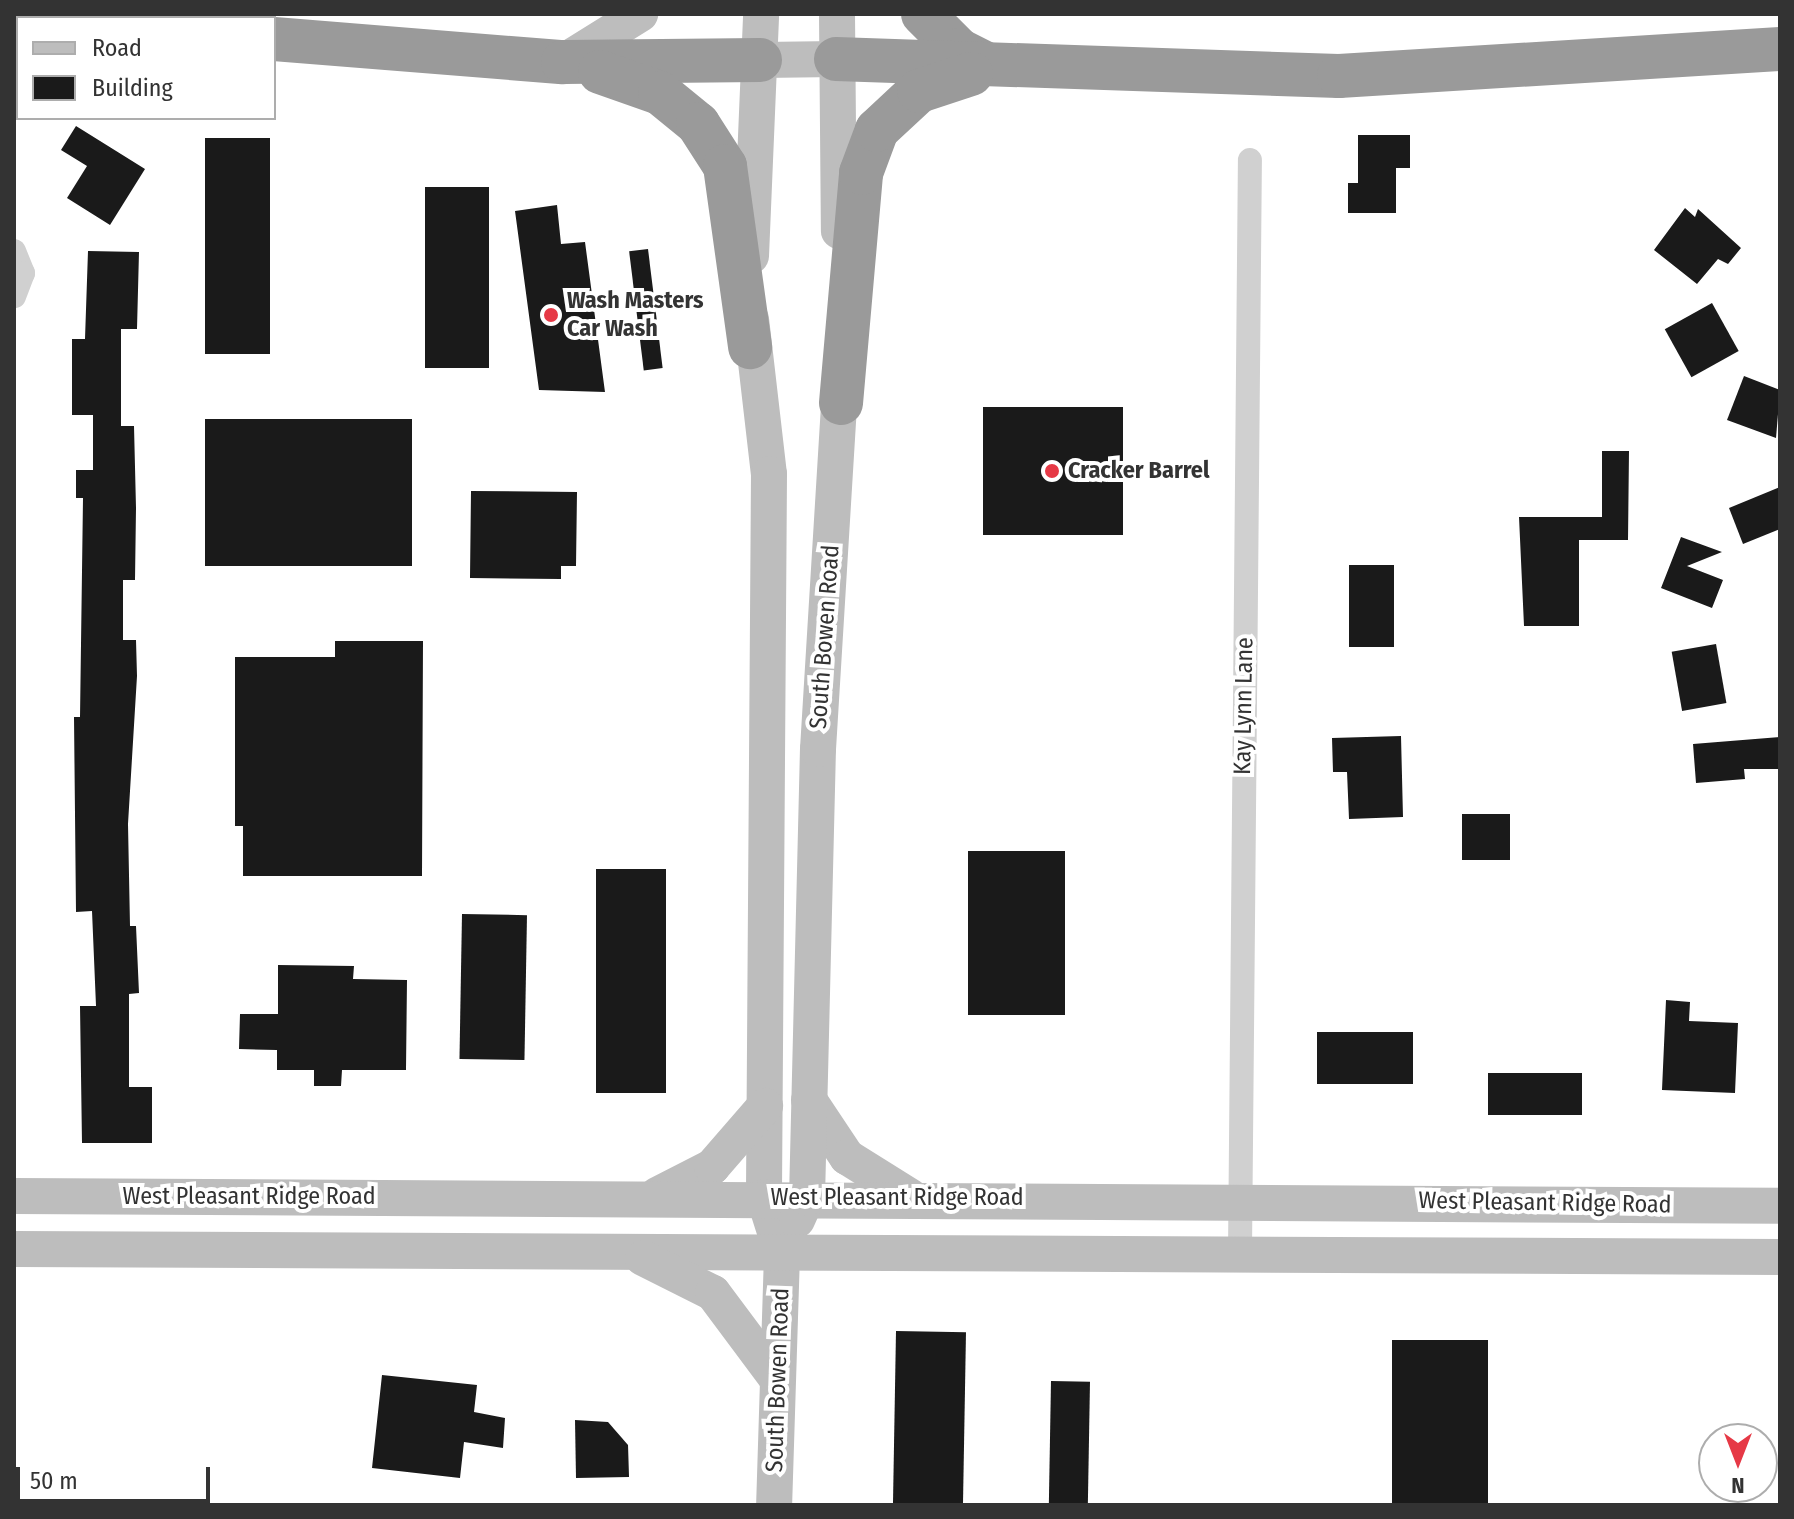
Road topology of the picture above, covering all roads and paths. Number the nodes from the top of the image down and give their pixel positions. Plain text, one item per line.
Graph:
1 (640, 14) edge
2 (761, 14) edge
3 (837, 14) edge
4 (923, 14) edge
5 (276, 39) edge
6 (1780, 49) edge
7 (836, 59) junction
8 (760, 60) junction
9 (563, 62) junction
10 (986, 64) junction
11 (1052, 68) junction
12 (1250, 160) dead end
13 (14, 251) edge
14 (14, 296) edge
15 (750, 347) junction
16 (841, 403) junction
17 (819, 721) junction
18 (768, 729) junction
19 (808, 1099) junction
20 (765, 1106) junction
21 (14, 1196) edge
22 (764, 1197) junction
23 (807, 1198) junction
24 (913, 1198) junction
25 (442, 1199) junction
26 (1239, 1199) junction
27 (648, 1200) junction
28 (1780, 1206) edge
29 (286, 1248) junction
30 (14, 1249) edge
31 (1240, 1252) junction
32 (631, 1253) junction
33 (782, 1254) junction
34 (1780, 1257) edge
35 (777, 1379) junction
36 (774, 1505) edge

1 - 9 main road
2 - 8 main road, South Bowen Road
3 - 7 main road, South Bowen Road
4 - 10 highway
5 - 9 highway
6 - 11 highway
7 - 8 main road
7 - 10 highway
7 - 16 main road, South Bowen Road
8 - 9 highway
8 - 15 main road, South Bowen Road
9 - 15 highway
10 - 11 highway
11 - 16 highway
12 - 26 street, Kay Lynn Lane
13 - 14 street
15 - 18 main road, South Bowen Road
16 - 17 main road, South Bowen Road
17 - 18 main road
17 - 19 main road, South Bowen Road
18 - 20 main road, South Bowen Road
19 - 23 main road, South Bowen Road
19 - 24 main road
20 - 22 main road, South Bowen Road
20 - 27 main road
21 - 25 main road, West Pleasant Ridge Road
22 - 23 main road, West Pleasant Ridge Road
22 - 27 main road, West Pleasant Ridge Road
22 - 33 main road, South Bowen Road
23 - 24 main road, West Pleasant Ridge Road
23 - 33 main road, South Bowen Road
24 - 26 main road, West Pleasant Ridge Road
25 - 27 main road, West Pleasant Ridge Road
25 - 29 main road
26 - 28 main road, West Pleasant Ridge Road
26 - 31 street, Kay Lynn Lane
29 - 30 main road
29 - 32 main road
31 - 33 main road
31 - 34 main road
32 - 33 main road
32 - 35 main road
33 - 35 main road, South Bowen Road
35 - 36 main road, South Bowen Road

